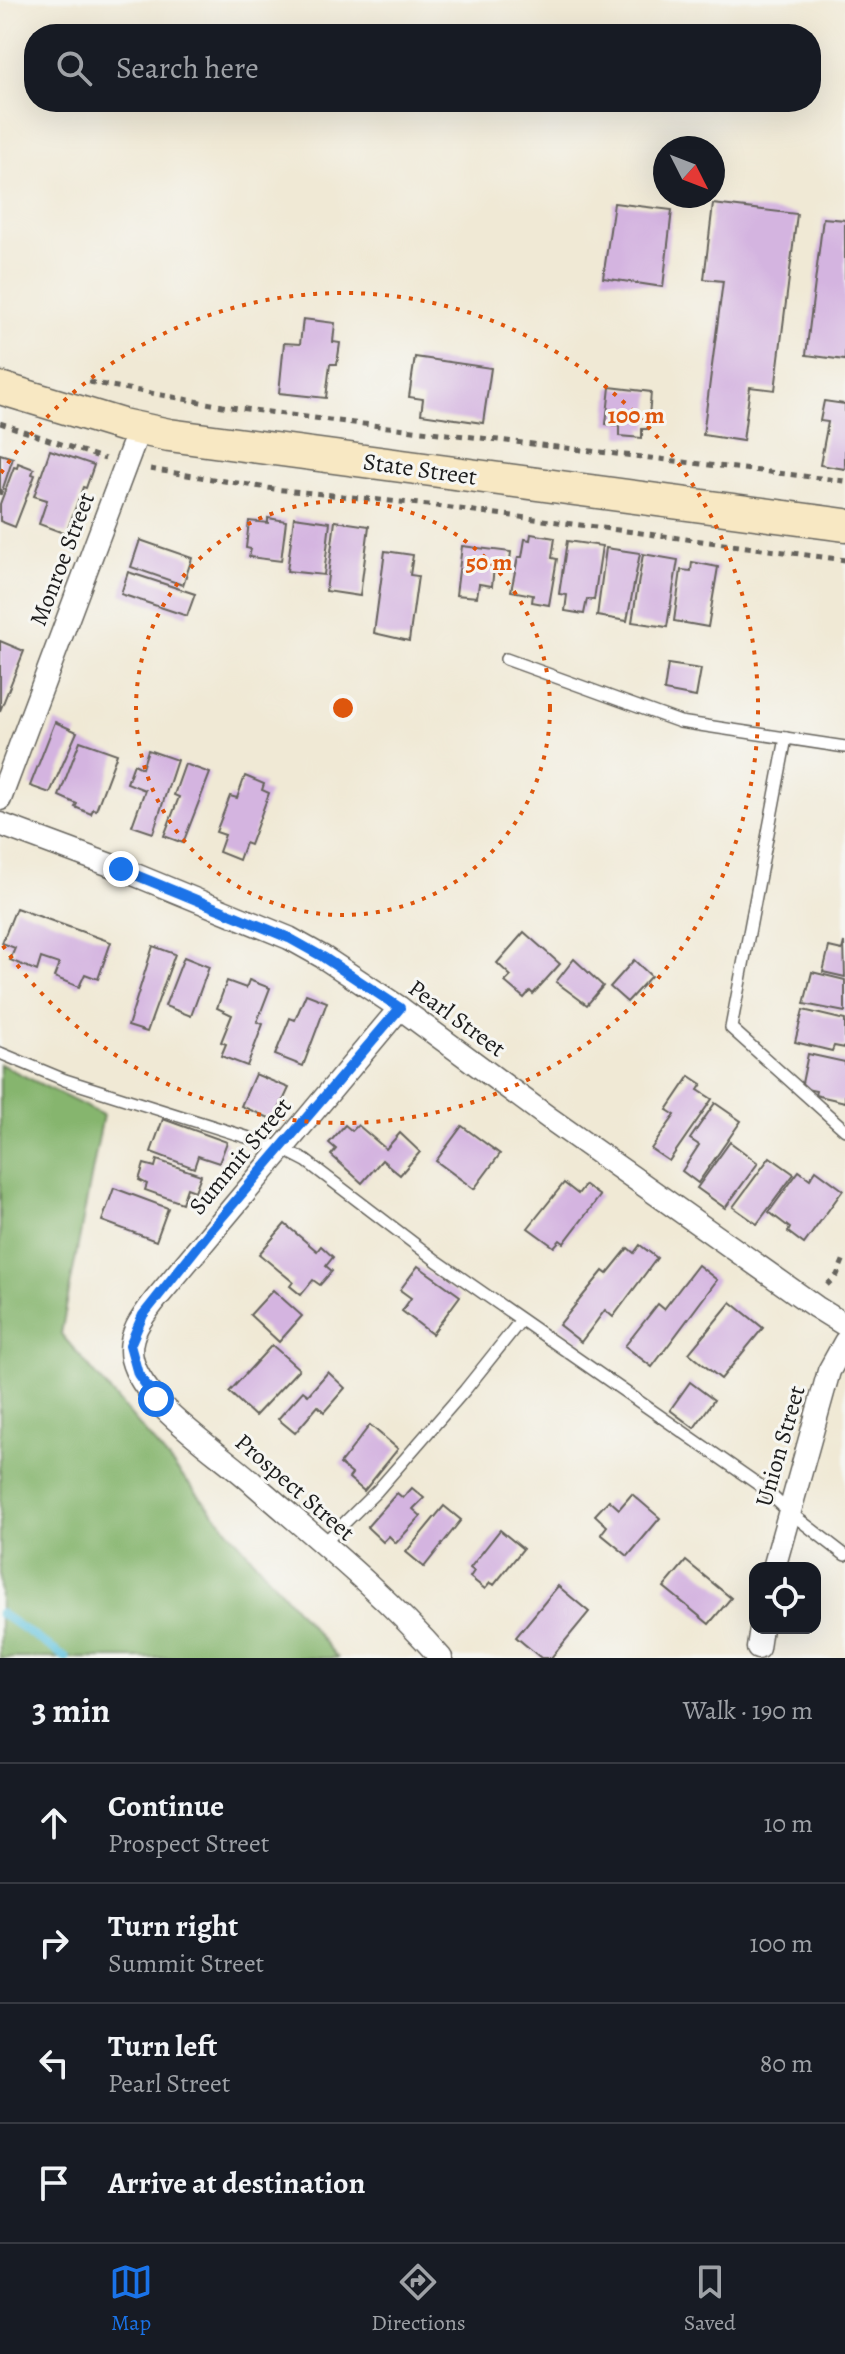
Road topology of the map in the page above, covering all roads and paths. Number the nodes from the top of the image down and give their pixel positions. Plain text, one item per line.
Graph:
1 (76, 380) dead end
2 (0, 388) edge
3 (0, 423) edge
4 (139, 429) junction
5 (126, 464) junction
6 (845, 481) edge
7 (845, 525) edge
8 (845, 560) edge
9 (506, 659) dead end
10 (786, 738) junction
11 (845, 747) edge
12 (0, 799) edge
13 (0, 824) edge
14 (400, 1008) junction
15 (0, 1053) edge
16 (845, 1130) edge
17 (281, 1148) junction
18 (845, 1256) edge
19 (824, 1288) dead end
20 (521, 1320) junction
21 (845, 1325) edge
22 (845, 1342) edge
23 (130, 1345) joint
24 (788, 1511) junction
25 (323, 1544) junction
26 (845, 1555) edge
27 (775, 1562) edge
28 (441, 1658) edge

1 - 6 path
2 - 4 main road, State Street
3 - 5 path
4 - 5 street, Monroe Street
4 - 7 main road, State Street
5 - 8 path
5 - 12 street, Monroe Street
9 - 10 lane
10 - 11 lane
10 - 16 lane
13 - 14 street, Pearl Street
14 - 17 street, Summit Street
14 - 21 street, Pearl Street
15 - 17 lane
17 - 20 lane
17 - 23 street, Summit Street
18 - 19 path
20 - 24 lane
20 - 25 lane
22 - 24 street, Union Street
23 - 25 street, Prospect Street
24 - 26 lane
24 - 27 street, Union Street
25 - 28 street, Prospect Street

